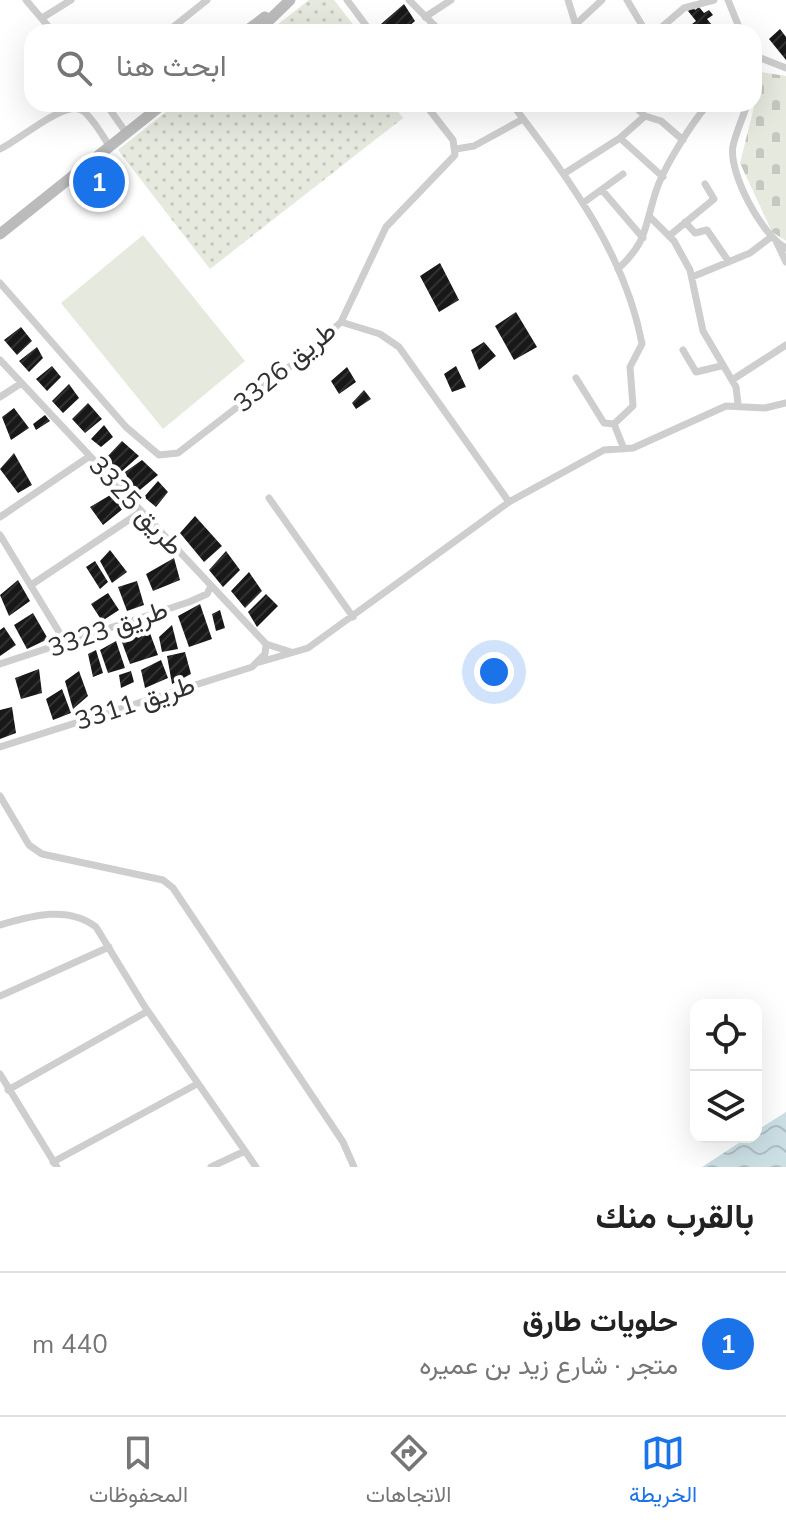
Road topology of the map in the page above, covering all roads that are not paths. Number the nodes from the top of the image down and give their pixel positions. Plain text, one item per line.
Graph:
1 (26, 0) edge
2 (71, 0) edge
3 (207, 0) edge
4 (290, 0) edge
5 (347, 0) edge
6 (409, 0) edge
7 (451, 0) edge
8 (568, 0) edge
9 (602, 0) edge
10 (627, 0) edge
11 (713, 0) edge
12 (728, 0) edge
13 (280, 9) junction
14 (425, 17) junction
15 (42, 18) junction
16 (47, 24) edge
17 (177, 24) edge
18 (257, 24) edge
19 (265, 24) edge
20 (365, 24) edge
21 (432, 24) edge
22 (575, 24) edge
23 (580, 24) edge
24 (641, 24) edge
25 (665, 24) edge
26 (736, 24) edge
27 (762, 59) edge
28 (786, 68) edge
29 (59, 112) edge
30 (84, 112) edge
31 (112, 112) edge
32 (153, 112) edge
33 (431, 112) edge
34 (518, 112) edge
35 (641, 112) edge
36 (702, 112) edge
37 (744, 112) edge
38 (645, 116) junction
39 (523, 119) junction
40 (127, 134) junction
41 (620, 138) junction
42 (683, 140) junction
43 (110, 147) junction
44 (0, 149) edge
45 (456, 149) junction
46 (565, 173) junction
47 (623, 174) dead end
48 (663, 177) junction
49 (705, 184) dead end
50 (602, 190) junction
51 (583, 203) junction
52 (649, 216) junction
53 (685, 222) junction
54 (0, 234) edge
55 (669, 236) junction
56 (643, 238) junction
57 (774, 240) junction
58 (786, 248) edge
59 (785, 260) edge
60 (729, 262) junction
61 (618, 269) junction
62 (692, 277) junction
63 (0, 283) edge
64 (341, 322) junction
65 (786, 345) edge
66 (683, 350) dead end
67 (0, 360) edge
68 (721, 366) junction
69 (576, 378) dead end
70 (732, 380) junction
71 (20, 384) junction
72 (0, 397) edge
73 (786, 403) edge
74 (738, 404) junction
75 (614, 424) junction
76 (624, 449) junction
77 (90, 456) junction
78 (269, 498) dead end
79 (509, 502) junction
80 (139, 513) junction
81 (0, 517) edge
82 (0, 535) edge
83 (31, 585) junction
84 (211, 586) junction
85 (353, 617) junction
86 (266, 644) junction
87 (67, 645) junction
88 (297, 652) junction
89 (263, 658) junction
90 (0, 664) edge
91 (0, 747) edge
92 (0, 796) edge
93 (0, 925) edge
94 (109, 947) junction
95 (0, 996) edge
96 (148, 1011) junction
97 (0, 1074) edge
98 (197, 1084) junction
99 (8, 1090) junction
100 (245, 1151) junction
101 (55, 1164) edge
102 (211, 1167) edge
103 (256, 1167) edge
104 (354, 1167) edge

1 - 15 street
2 - 15 street
3 - 17 street
4 - 13 street
5 - 20 street
6 - 14 street
7 - 14 street
8 - 22 street
9 - 23 street
10 - 24 street
11 - 25 street
12 - 26 street
13 - 18 street
13 - 19 street
14 - 21 street
15 - 16 street
27 - 28 street
29 - 44 street
30 - 43 street
31 - 40 street
32 - 40 street
33 - 45 street
34 - 39 street
35 - 38 street
36 - 42 street
37 - 57 street
38 - 41 street
38 - 42 street
39 - 45 street
39 - 46 street
40 - 43 street
41 - 46 street
41 - 48 street
42 - 48 street
43 - 54 street
45 - 64 street, طريق 3326
46 - 51 street
47 - 50 street
48 - 52 street
49 - 53 street
50 - 51 street
50 - 56 street
51 - 61 street
52 - 55 street
52 - 56 street
53 - 55 street
53 - 60 street
55 - 62 street
56 - 61 street
57 - 58 street
57 - 59 street
57 - 60 street
60 - 62 street
61 - 75 street
62 - 68 street
63 - 64 street, طريق 3326
64 - 79 street
65 - 70 street
66 - 68 street
67 - 71 street, طريق 3325
68 - 70 street
69 - 75 street
70 - 74 street
71 - 72 street
71 - 77 street, طريق 3325
73 - 74 street
74 - 76 street, طريق 3311
75 - 76 street
76 - 79 street, طريق 3311
77 - 80 street, طريق 3325
77 - 81 street
78 - 85 street
79 - 85 street, طريق 3311
80 - 83 street
80 - 84 street, طريق 3325
82 - 83 street
83 - 87 street
84 - 86 street, طريق 3325
84 - 87 street, طريق 3323
85 - 88 street, طريق 3311
86 - 88 street
86 - 89 street
87 - 90 street, طريق 3323
88 - 89 street, طريق 3311
89 - 91 street, طريق 3311
92 - 104 street
93 - 94 street
94 - 95 street
94 - 96 street
96 - 98 street
96 - 99 street
97 - 99 street
98 - 100 street
98 - 101 street
99 - 101 street
100 - 102 street
100 - 103 street

